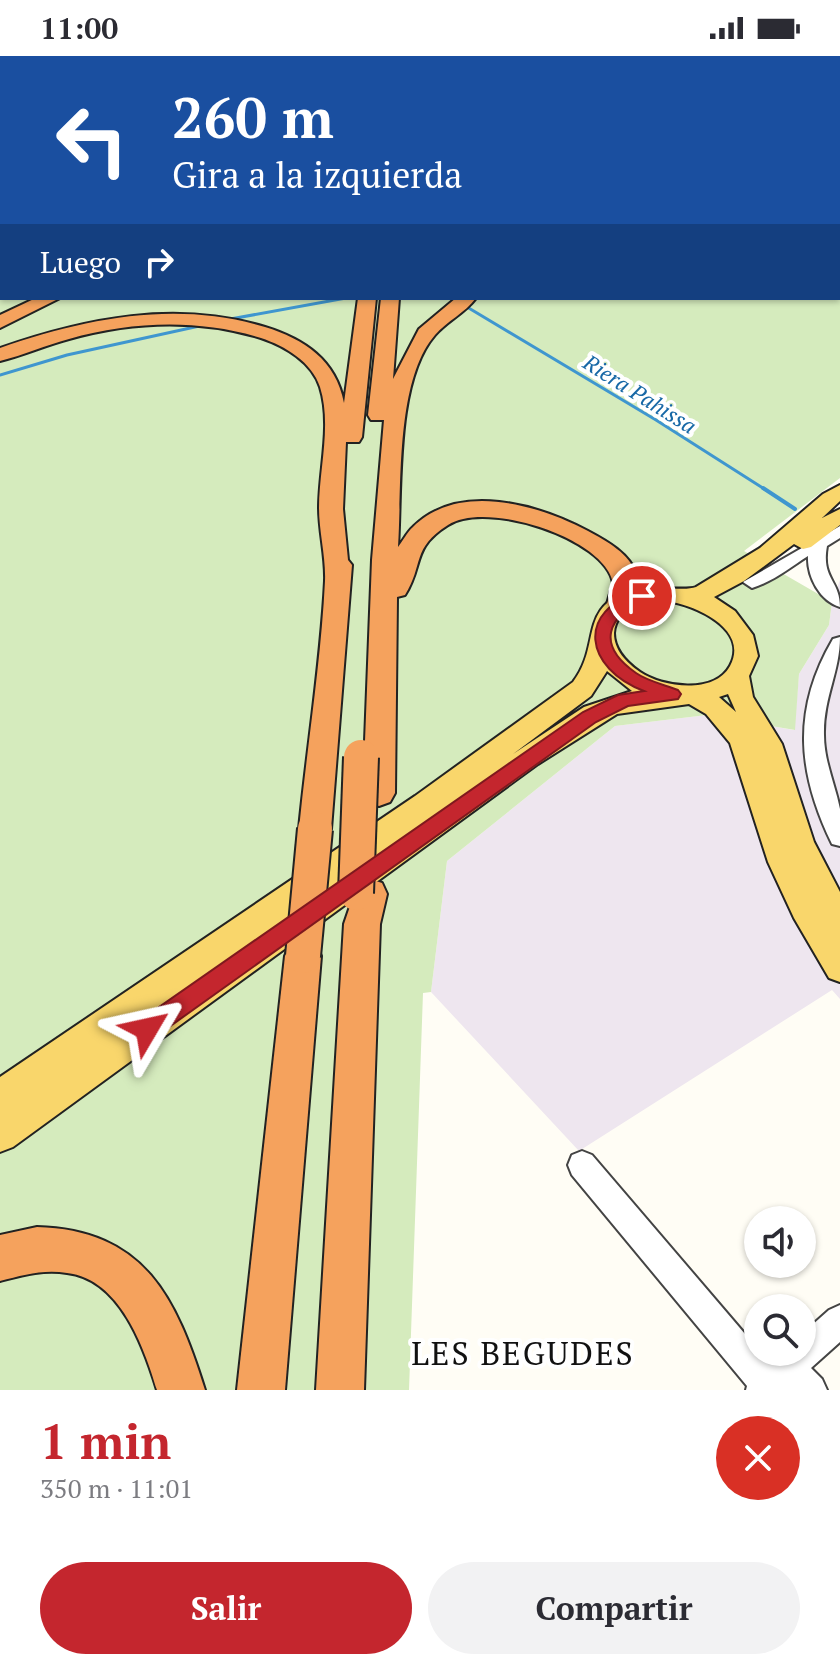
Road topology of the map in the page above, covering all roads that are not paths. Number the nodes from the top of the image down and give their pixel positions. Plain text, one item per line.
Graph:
1 (28, 300) edge
2 (47, 300) edge
3 (144, 301) dead end
4 (462, 301) edge
5 (377, 303) edge
6 (0, 313) edge
7 (0, 322) edge
8 (0, 347) edge
9 (0, 355) edge
10 (840, 491) edge
11 (840, 515) edge
12 (840, 531) edge
13 (819, 546) junction
14 (338, 582) junction
15 (752, 582) junction
16 (691, 598) junction
17 (840, 601) edge
18 (620, 604) junction
19 (732, 621) junction
20 (840, 644) edge
21 (603, 646) junction
22 (737, 676) junction
23 (683, 694) junction
24 (371, 754) junction
25 (840, 837) edge
26 (363, 904) junction
27 (840, 923) edge
28 (840, 967) edge
29 (0, 1098) edge
30 (0, 1134) edge
31 (582, 1165) dead end
32 (0, 1258) edge
33 (840, 1321) edge
34 (772, 1380) edge
35 (181, 1390) edge
36 (261, 1390) edge
37 (340, 1390) edge
38 (811, 1390) edge

1 - 6 highway
2 - 7 highway
3 - 8 highway
4 - 24 highway
5 - 14 highway
5 - 24 highway
9 - 14 highway
10 - 16 main road
11 - 15 main road
12 - 13 street
13 - 15 street
13 - 17 street
14 - 36 highway, bridge
15 - 19 main road
16 - 18 main road
16 - 19 main road
18 - 21 main road
18 - 24 highway
19 - 22 main road
20 - 25 street
21 - 23 main road
21 - 29 main road
22 - 23 main road
22 - 27 main road
23 - 28 main road
23 - 30 main road
24 - 26 highway, bridge
24 - 26 highway
26 - 37 highway
31 - 34 street
32 - 35 highway
33 - 34 street
34 - 38 street

